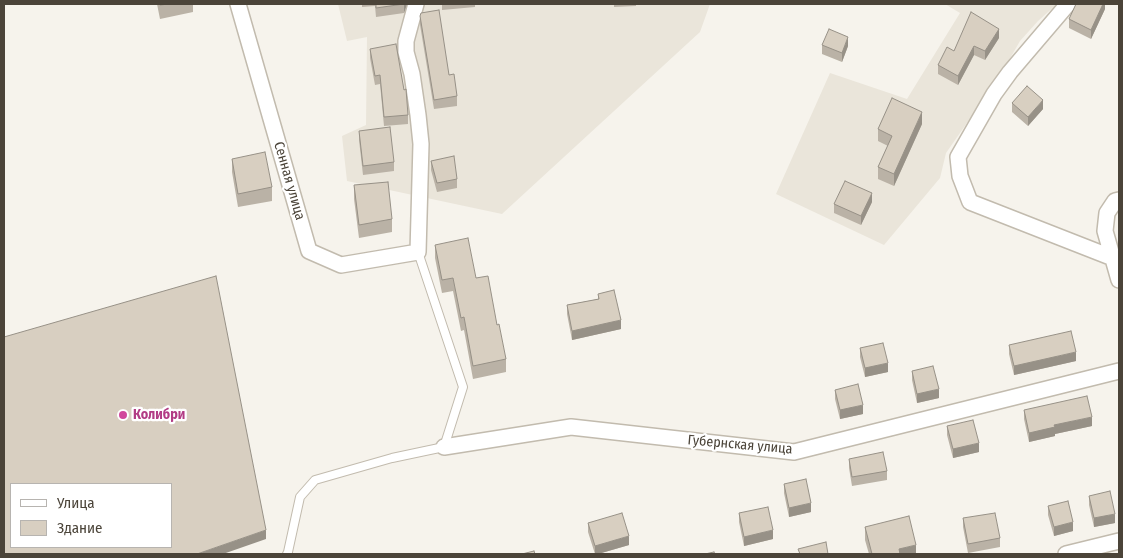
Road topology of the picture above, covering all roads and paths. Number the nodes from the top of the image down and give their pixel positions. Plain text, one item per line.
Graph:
1 (238, 4) edge
2 (416, 4) edge
3 (1068, 4) edge
4 (1119, 200) edge
5 (418, 252) junction
6 (1114, 258) junction
7 (1119, 280) edge
8 (1119, 371) edge
9 (444, 446) junction
10 (1119, 541) edge
11 (287, 554) edge
12 (1066, 554) edge

1 - 5 street, Сенная улица
2 - 5 street
3 - 6 street
4 - 6 street
5 - 9 lane
6 - 7 street
8 - 9 street, Губернская улица
9 - 11 lane
10 - 12 street

